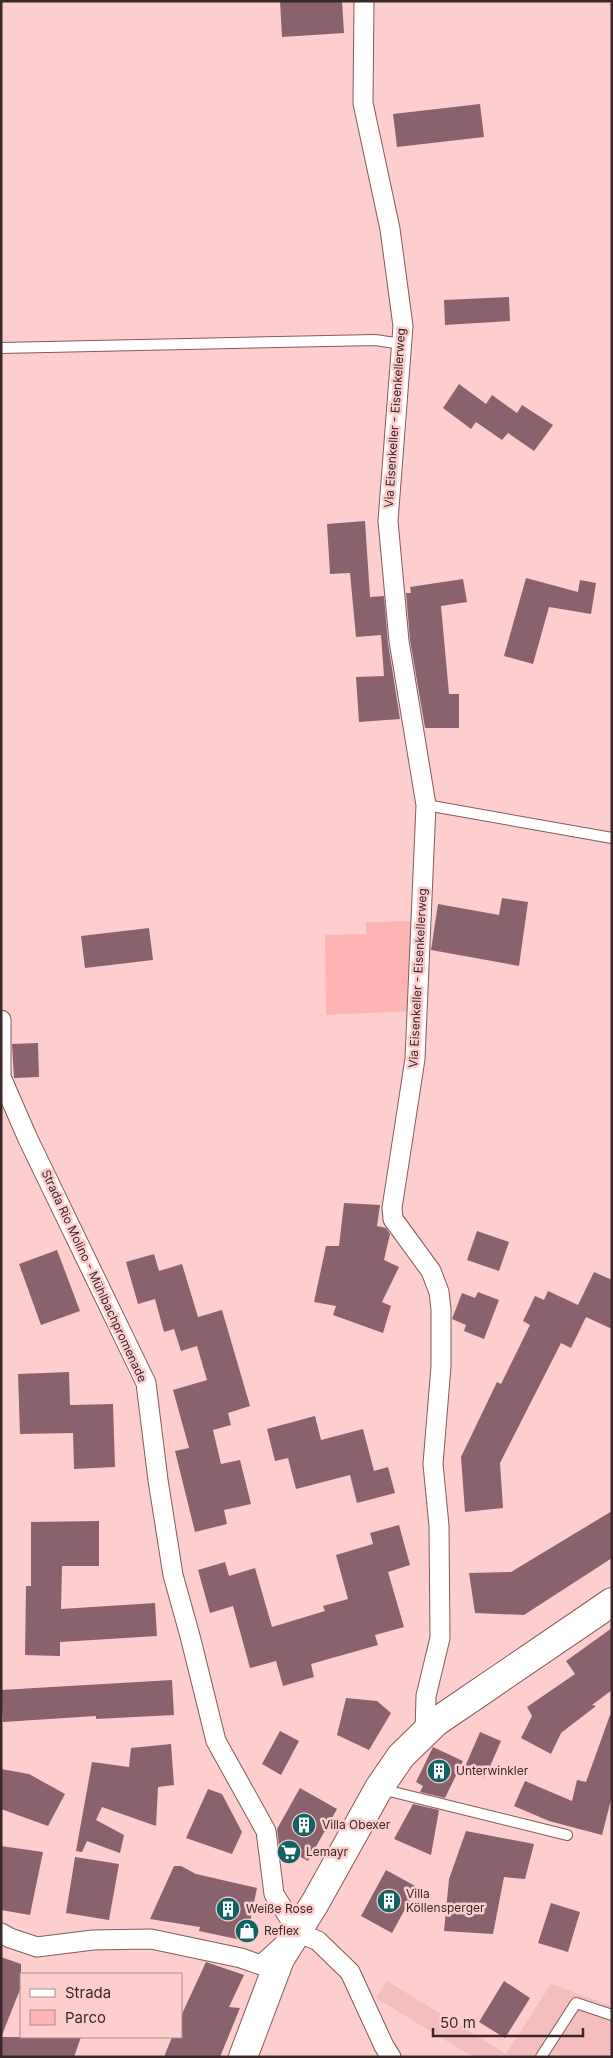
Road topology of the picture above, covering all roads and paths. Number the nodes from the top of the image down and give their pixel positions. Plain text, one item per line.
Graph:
1 (364, 1) edge
2 (402, 344) junction
3 (1, 348) edge
4 (426, 805) junction
5 (612, 838) edge
6 (1, 1020) edge
7 (612, 1602) edge
8 (425, 1732) junction
9 (379, 1788) junction
10 (567, 1835) dead end
11 (298, 1932) junction
12 (1, 1933) edge
13 (612, 2015) edge
14 (243, 2057) edge
15 (391, 2057) edge
16 (542, 2057) edge

1 - 2 street, Via Eisenkeller - Eisenkellerweg
2 - 3 lane
2 - 4 street, Via Eisenkeller - Eisenkellerweg
4 - 5 lane
4 - 8 street, Via Eisenkeller - Eisenkellerweg
6 - 11 street, Strada Rio Molino - Mühlbachpromenade
7 - 8 main road
8 - 9 main road
9 - 10 lane
9 - 11 main road
11 - 12 street
11 - 14 main road
11 - 15 street
13 - 16 lane

